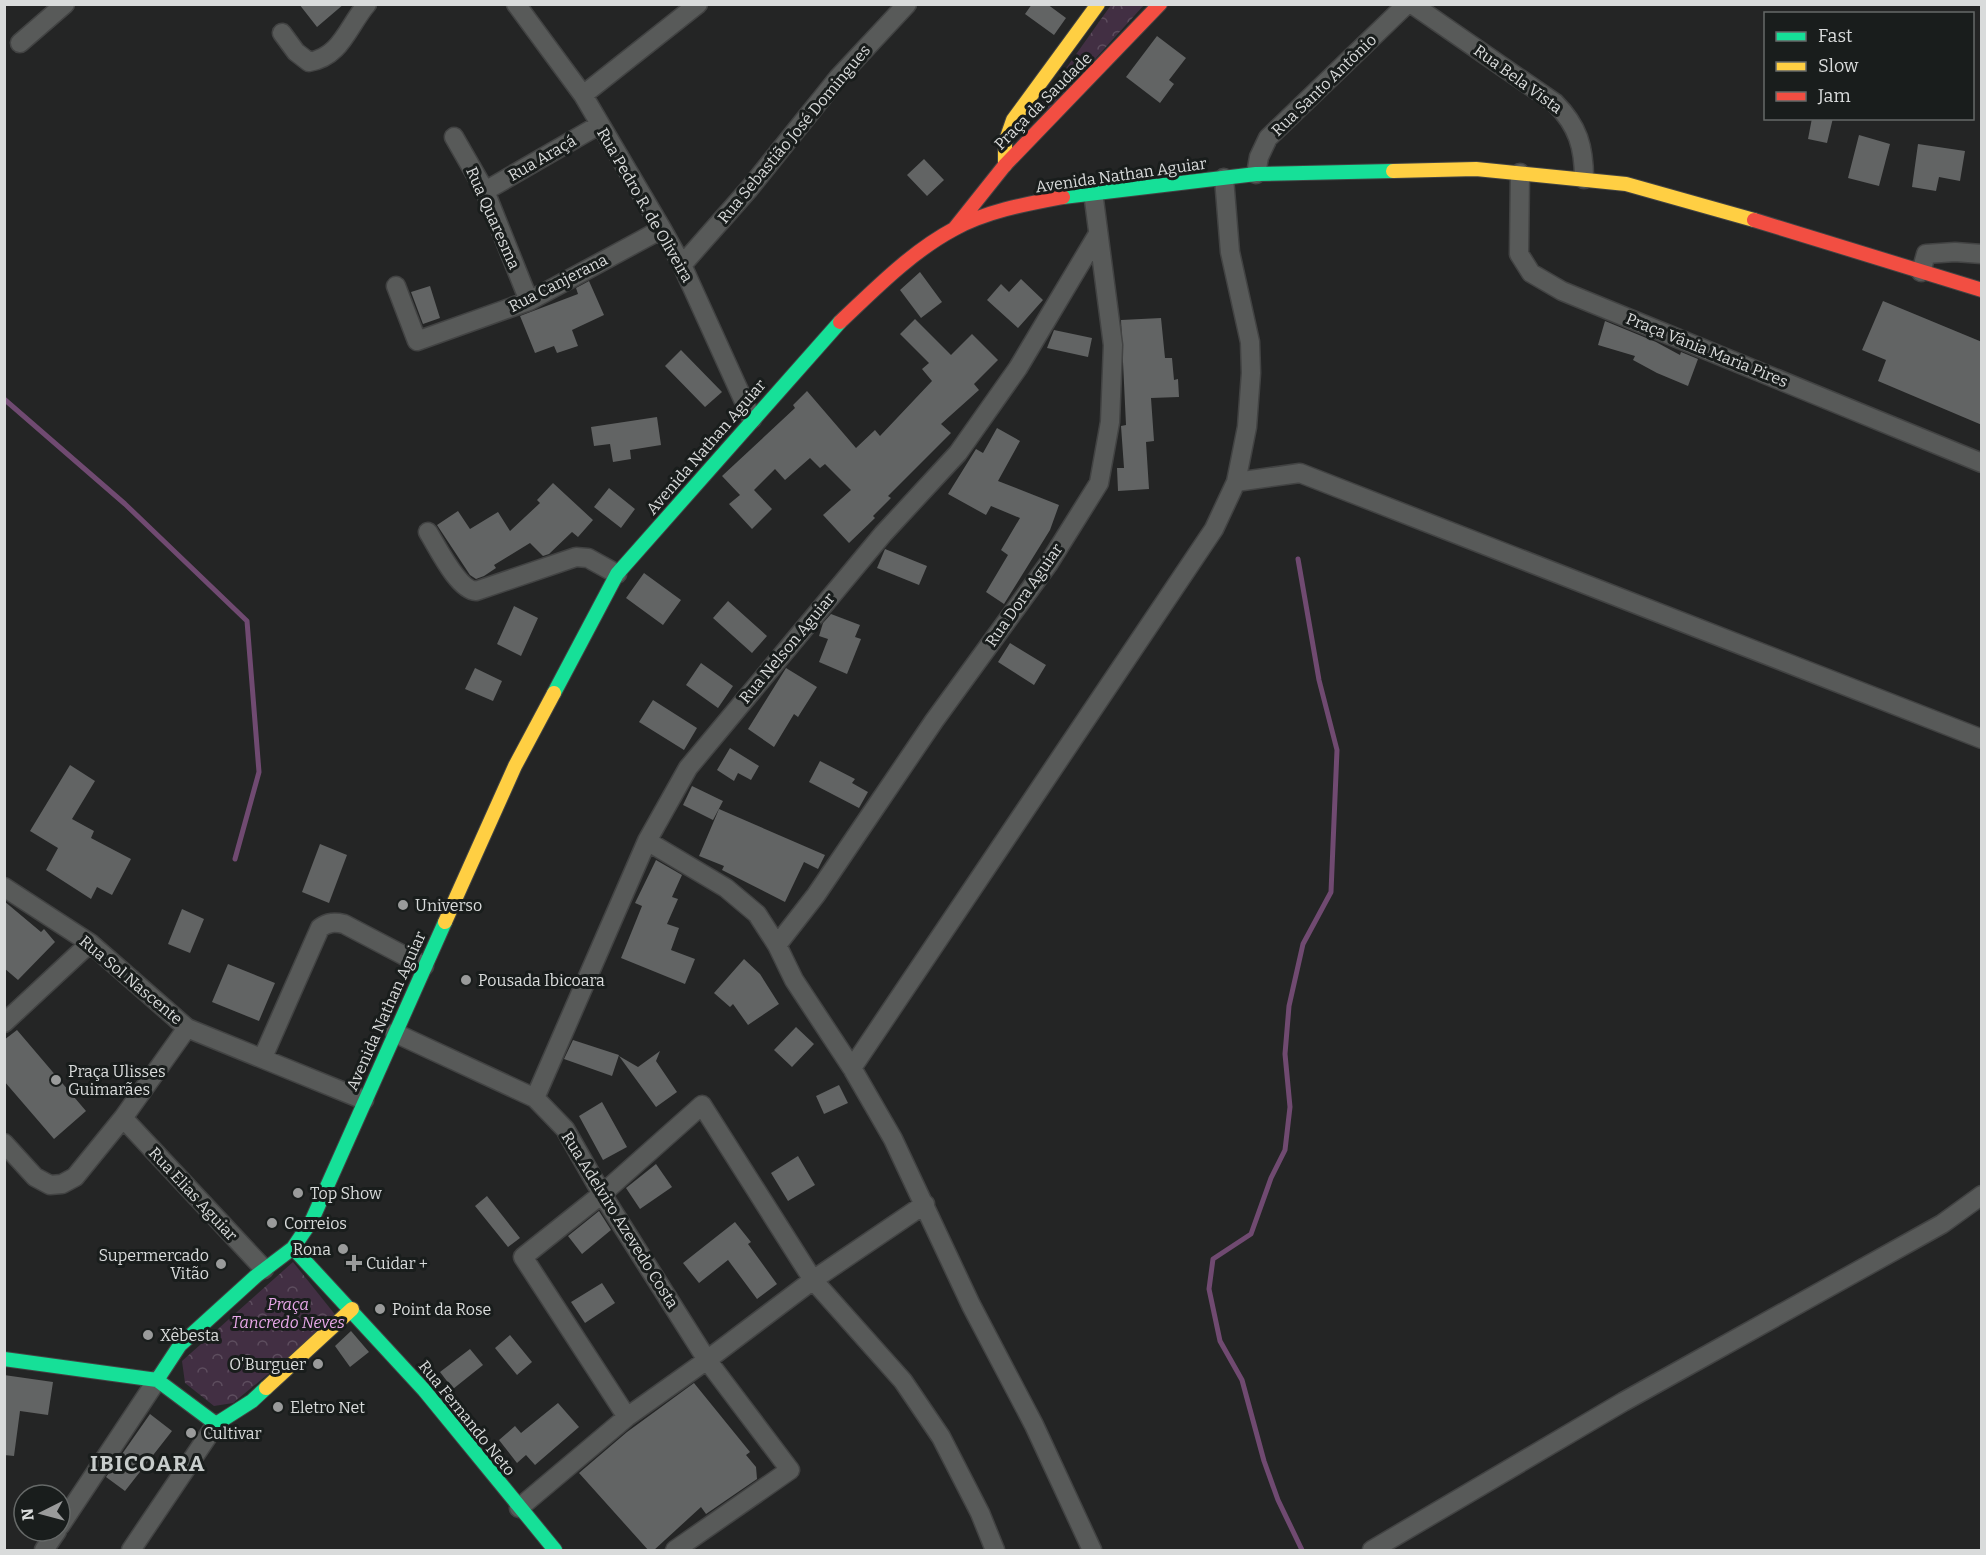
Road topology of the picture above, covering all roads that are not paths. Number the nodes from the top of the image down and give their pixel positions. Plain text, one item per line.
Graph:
1 (65, 4) edge
2 (367, 4) edge
3 (516, 4) edge
4 (698, 4) edge
5 (907, 4) edge
6 (1098, 4) edge
7 (1160, 4) edge
8 (1407, 4) edge
9 (1412, 4) edge
10 (282, 33) dead end
11 (20, 43) dead end
12 (583, 96) junction
13 (599, 124) junction
14 (454, 137) dead end
15 (1005, 165) junction
16 (1520, 173) junction
17 (1256, 174) junction
18 (1224, 178) junction
19 (1584, 179) junction
20 (485, 191) junction
21 (1093, 192) junction
22 (662, 229) junction
23 (954, 229) junction
24 (1098, 234) junction
25 (1982, 254) edge
26 (682, 265) junction
27 (1921, 272) junction
28 (396, 286) dead end
29 (1982, 290) edge
30 (529, 301) junction
31 (752, 419) junction
32 (1982, 463) edge
33 (1236, 482) junction
34 (428, 532) dead end
35 (617, 574) junction
36 (1982, 739) edge
37 (647, 841) junction
38 (4, 887) edge
39 (90, 943) junction
40 (777, 945) junction
41 (424, 966) junction
42 (4, 1023) edge
43 (187, 1028) junction
44 (395, 1033) junction
45 (263, 1058) junction
46 (852, 1068) junction
47 (535, 1098) junction
48 (364, 1100) junction
49 (123, 1118) junction
50 (4, 1143) edge
51 (602, 1194) junction
52 (1982, 1195) edge
53 (925, 1204) junction
54 (293, 1248) junction
55 (264, 1269) junction
56 (813, 1280) junction
57 (352, 1309) junction
58 (4, 1359) edge
59 (707, 1360) junction
60 (157, 1380) junction
61 (627, 1417) junction
62 (216, 1424) junction
63 (519, 1508) junction
64 (72, 1509) edge
65 (553, 1550) edge
66 (131, 1551) edge
67 (675, 1551) edge
68 (995, 1551) edge
69 (1092, 1551) edge
70 (1372, 1551) edge

1 - 11 street
2 - 10 street
3 - 12 street, Rua Pedro R. de Oliveira
4 - 12 street
5 - 26 street, Rua Sebastião José Domingues
6 - 15 main road, Praça da Saudade
7 - 15 main road, Praça da Saudade
8 - 17 street, Rua Santo Antônio
9 - 19 street, Rua Bela Vista
12 - 13 street, Rua Pedro R. de Oliveira
13 - 20 street, Rua Araçá
13 - 22 street, Rua Pedro R. de Oliveira
14 - 20 street, Rua Quaresma
15 - 23 main road
16 - 17 main road, Avenida Nathan Aguiar
16 - 19 main road, Avenida Nathan Aguiar
16 - 32 street, Praça Vânia Maria Pires
17 - 18 main road, Avenida Nathan Aguiar
18 - 21 main road, Avenida Nathan Aguiar
18 - 33 street
19 - 27 main road, Avenida Nathan Aguiar
20 - 30 street, Rua Quaresma
21 - 23 main road, Avenida Nathan Aguiar
21 - 24 street, Rua Dora Aguiar
22 - 26 street, Rua Pedro R. de Oliveira
22 - 30 street, Rua Canjerana
23 - 31 main road, Avenida Nathan Aguiar
24 - 37 street, Rua Nelson Aguiar
24 - 40 street, Rua Dora Aguiar
25 - 27 street
26 - 31 street, Rua Pedro R. de Oliveira
27 - 29 main road, Avenida Nathan Aguiar
28 - 30 street, Rua Canjerana
31 - 35 main road, Avenida Nathan Aguiar
33 - 36 street
33 - 46 street
34 - 35 street
35 - 41 main road, Avenida Nathan Aguiar
37 - 40 street
37 - 47 street, Rua Nelson Aguiar
38 - 39 street, Rua Sol Nascente
39 - 42 street
39 - 43 street, Rua Sol Nascente
40 - 46 street
41 - 44 main road, Avenida Nathan Aguiar
41 - 45 street
43 - 45 street, Rua Sol Nascente
43 - 49 street
44 - 47 street, Rua Adelviro Azevedo Costa
44 - 48 main road, Avenida Nathan Aguiar
45 - 48 street, Rua Sol Nascente
46 - 53 street
47 - 51 street, Rua Adelviro Azevedo Costa
48 - 54 main road, Avenida Nathan Aguiar
49 - 50 street
49 - 55 street, Rua Elias Aguiar
51 - 56 street
51 - 59 street, Rua Adelviro Azevedo Costa
51 - 61 street
52 - 70 street
53 - 56 street
53 - 69 street
54 - 55 main road
54 - 57 main road
55 - 60 main road
56 - 59 street
56 - 68 street
57 - 62 main road
57 - 63 main road, Rua Fernando Neto
58 - 60 main road
59 - 61 street
59 - 67 street, Rua Adelviro Azevedo Costa
60 - 62 main road
60 - 64 street
61 - 63 street
62 - 66 street
63 - 65 main road, Rua Fernando Neto

